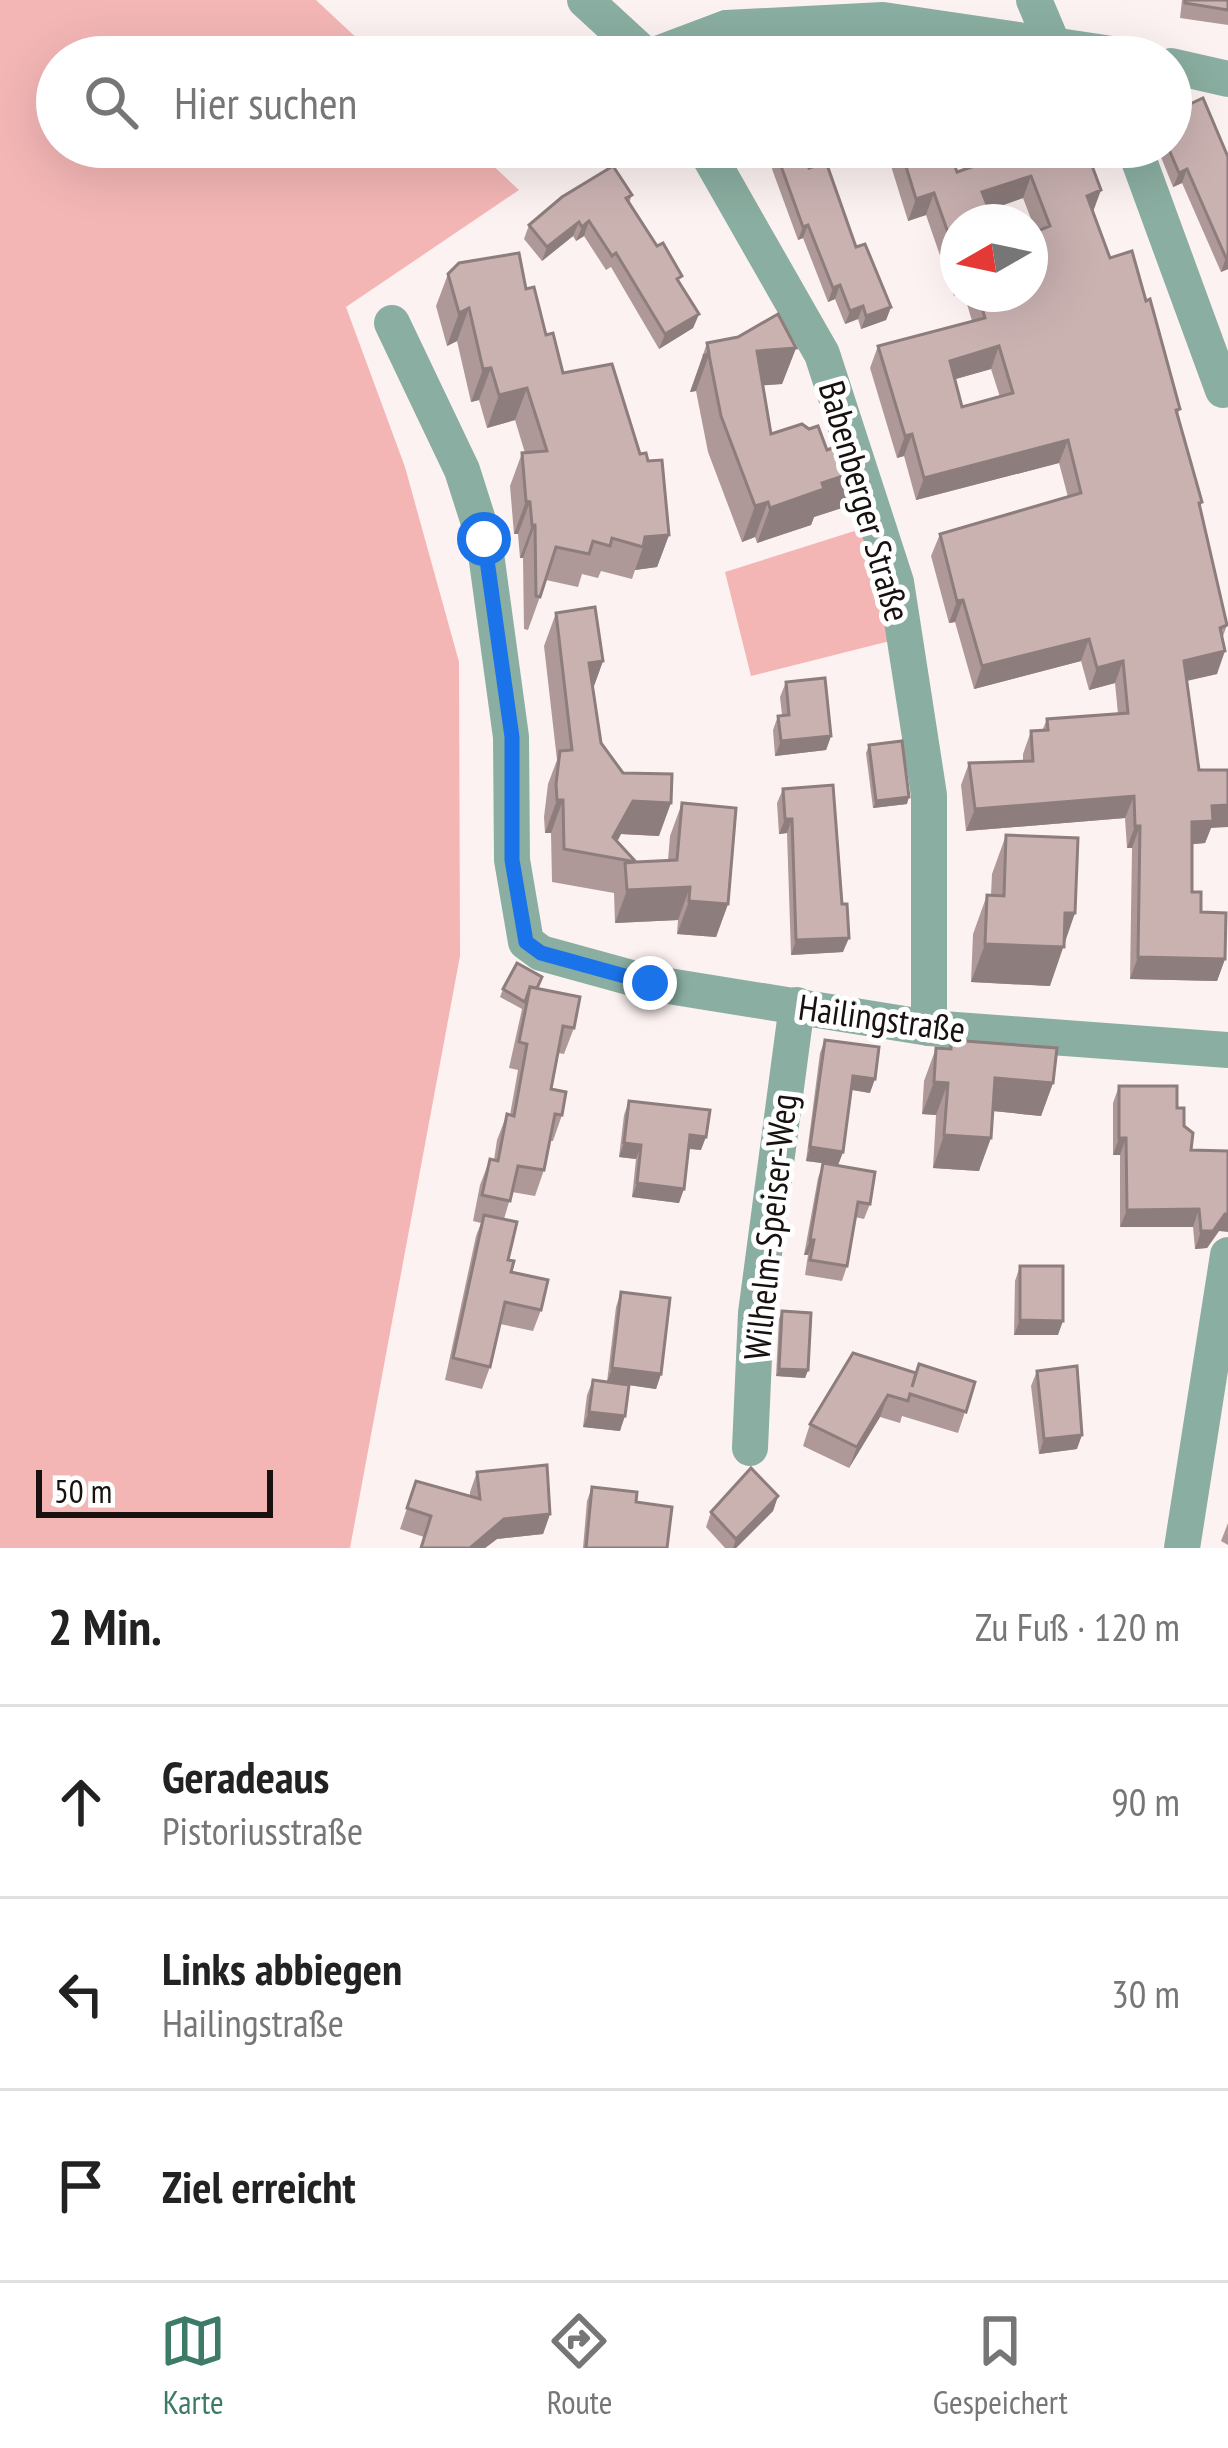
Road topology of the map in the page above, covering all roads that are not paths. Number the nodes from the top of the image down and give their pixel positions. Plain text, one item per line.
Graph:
1 (585, 0) edge
2 (1034, 0) edge
3 (625, 36) edge
4 (704, 36) edge
5 (992, 36) edge
6 (1049, 36) edge
7 (1192, 71) edge
8 (1228, 79) edge
9 (716, 168) edge
10 (1142, 168) edge
11 (392, 323) dead end
12 (1222, 390) dead end
13 (797, 1006) junction
14 (928, 1028) junction
15 (1228, 1049) edge
16 (1228, 1255) edge
17 (750, 1448) dead end
18 (1182, 1548) edge

1 - 3 street
2 - 6 street
4 - 5 street
7 - 8 street
9 - 14 street, Babenberger Straße
10 - 12 street
11 - 13 street, Hailingstraße
13 - 14 street, Hailingstraße
13 - 17 street, Wilhelm-Speiser-Weg
14 - 15 street, Hailingstraße
16 - 18 street

